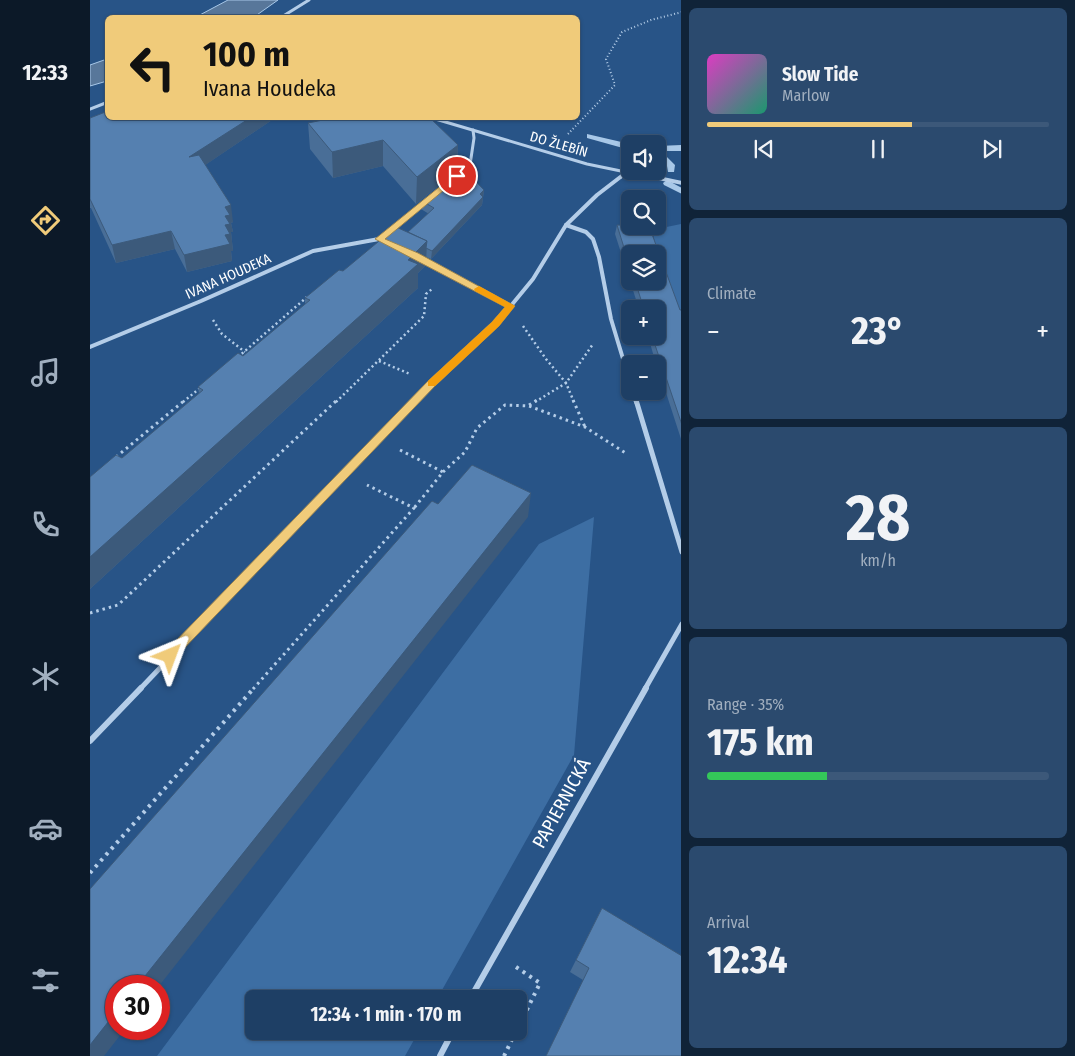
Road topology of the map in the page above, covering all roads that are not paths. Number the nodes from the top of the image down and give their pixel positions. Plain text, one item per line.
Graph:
1 (310, 0) edge
2 (285, 15) edge
3 (105, 103) edge
4 (90, 108) edge
5 (439, 120) edge
6 (473, 130) junction
7 (621, 172) edge
8 (457, 176) edge
9 (621, 177) edge
10 (664, 180) edge
11 (681, 183) edge
12 (431, 199) edge
13 (566, 225) junction
14 (379, 239) junction
15 (388, 243) edge
16 (415, 255) edge
17 (511, 306) junction
18 (90, 347) edge
19 (622, 355) edge
20 (636, 400) edge
21 (681, 552) edge
22 (681, 624) edge
23 (90, 741) edge
24 (475, 990) edge
25 (448, 1040) edge
26 (440, 1056) edge

1 - 2 street
3 - 4 street
5 - 6 street, DO ŽLEBÍN
6 - 7 street, DO ŽLEBÍN
6 - 8 street
9 - 13 street
10 - 11 street, DO ŽLEBÍN
12 - 14 street, IVANA HOUDEKA
13 - 17 street
13 - 19 street
14 - 15 street
14 - 18 street, IVANA HOUDEKA
16 - 17 street
17 - 23 street
20 - 21 street
22 - 24 street, PAPIERNICKÁ
25 - 26 street

